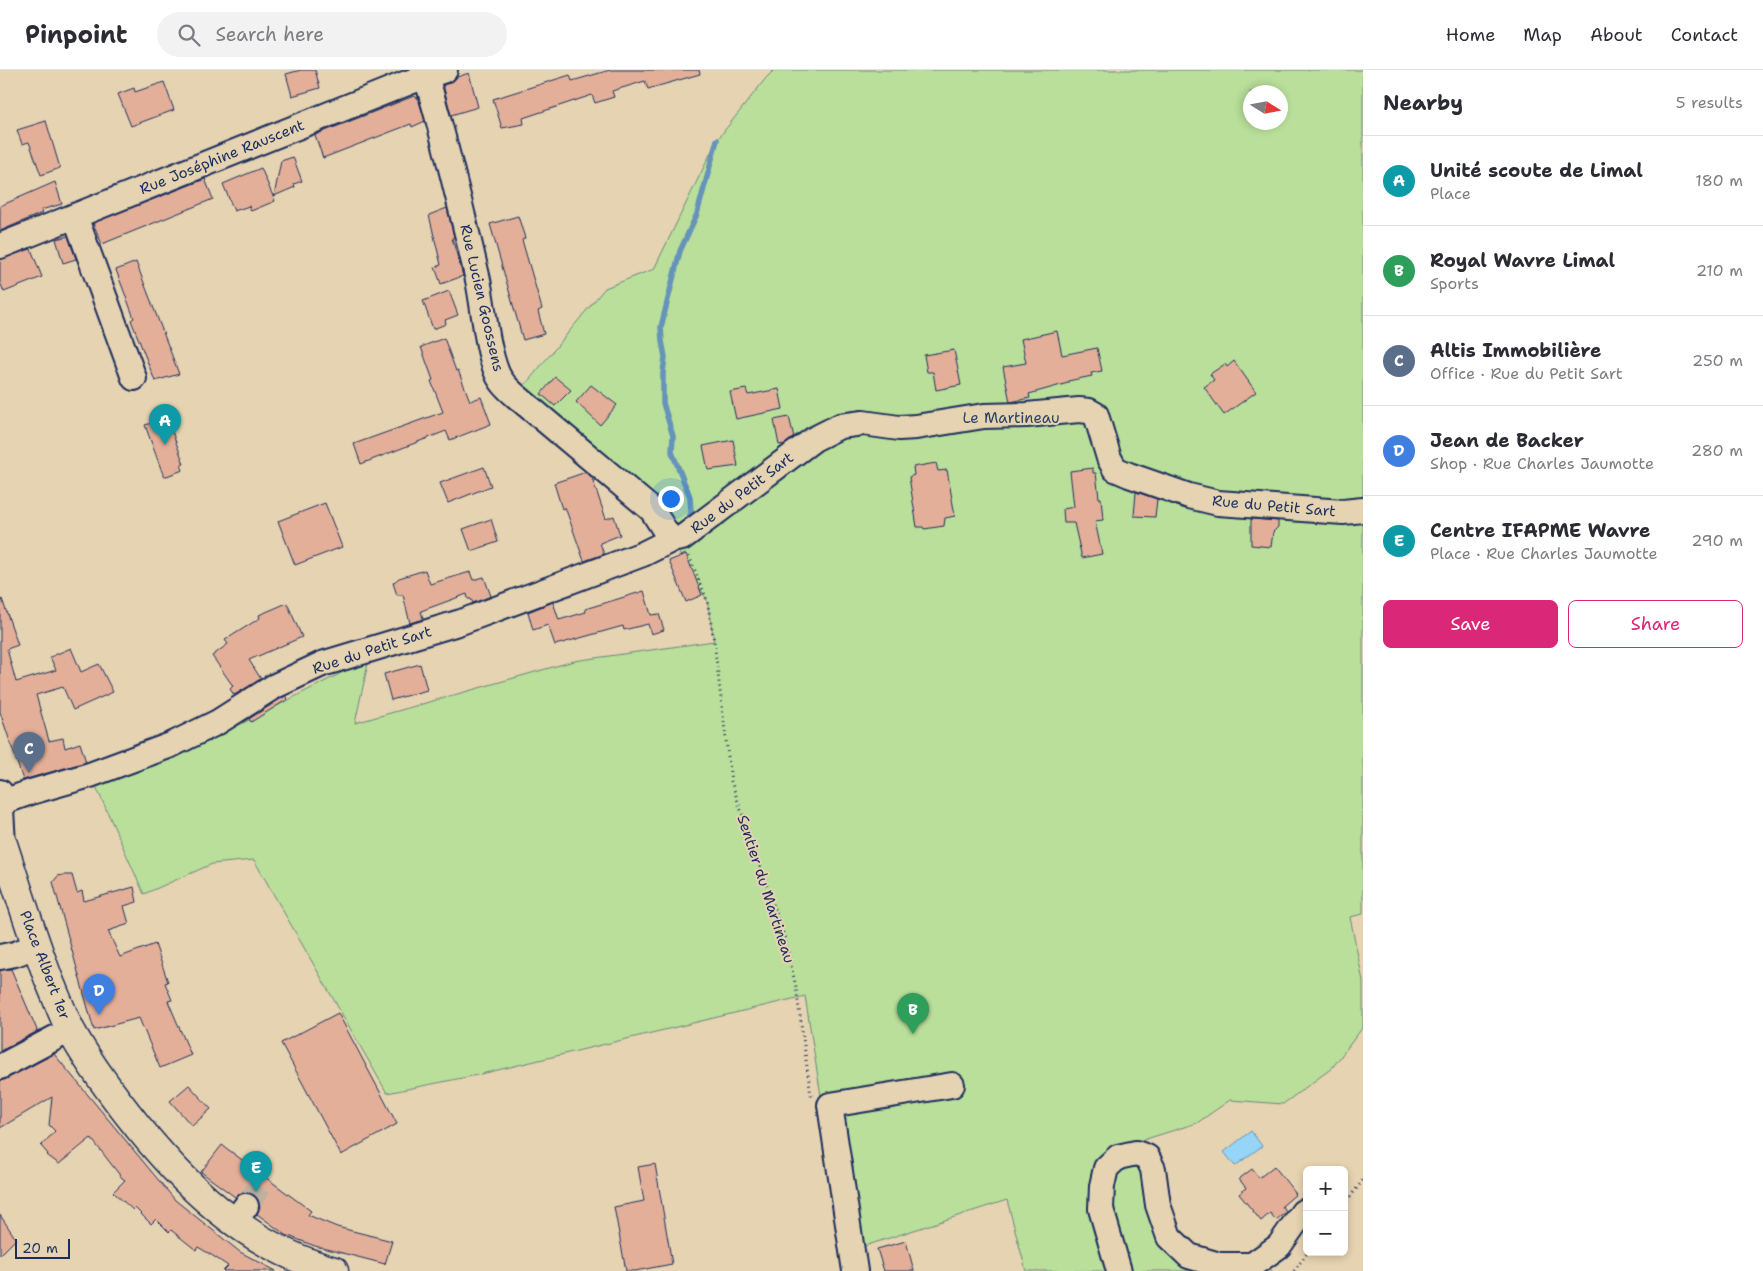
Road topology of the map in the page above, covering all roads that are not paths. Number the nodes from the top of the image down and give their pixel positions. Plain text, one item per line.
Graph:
1 (431, 72) edge
2 (75, 216) junction
3 (0, 246) edge
4 (134, 378) dead end
5 (1363, 510) edge
6 (676, 539) junction
7 (0, 792) edge
8 (0, 803) edge
9 (1, 843) edge
10 (36, 946) junction
11 (0, 957) edge
12 (70, 1030) junction
13 (0, 1067) edge
14 (952, 1085) dead end
15 (1303, 1212) dead end
16 (854, 1261) edge
17 (334, 1271) edge
18 (1119, 1271) edge

1 - 2 street, Rue Joséphine Rauscent
1 - 6 street, Rue Lucien Goossens
2 - 3 street, Rue Joséphine Rauscent
2 - 4 street
5 - 6 street, Rue du Petit Sart
6 - 8 street, Rue du Petit Sart
7 - 8 street, Place Albert 1er
8 - 9 street, Place Albert 1er
9 - 10 main road, Place Albert 1er
10 - 11 street
10 - 12 main road, Place Albert 1er
12 - 13 street
12 - 17 main road, Place Albert 1er
14 - 16 street
15 - 18 street

